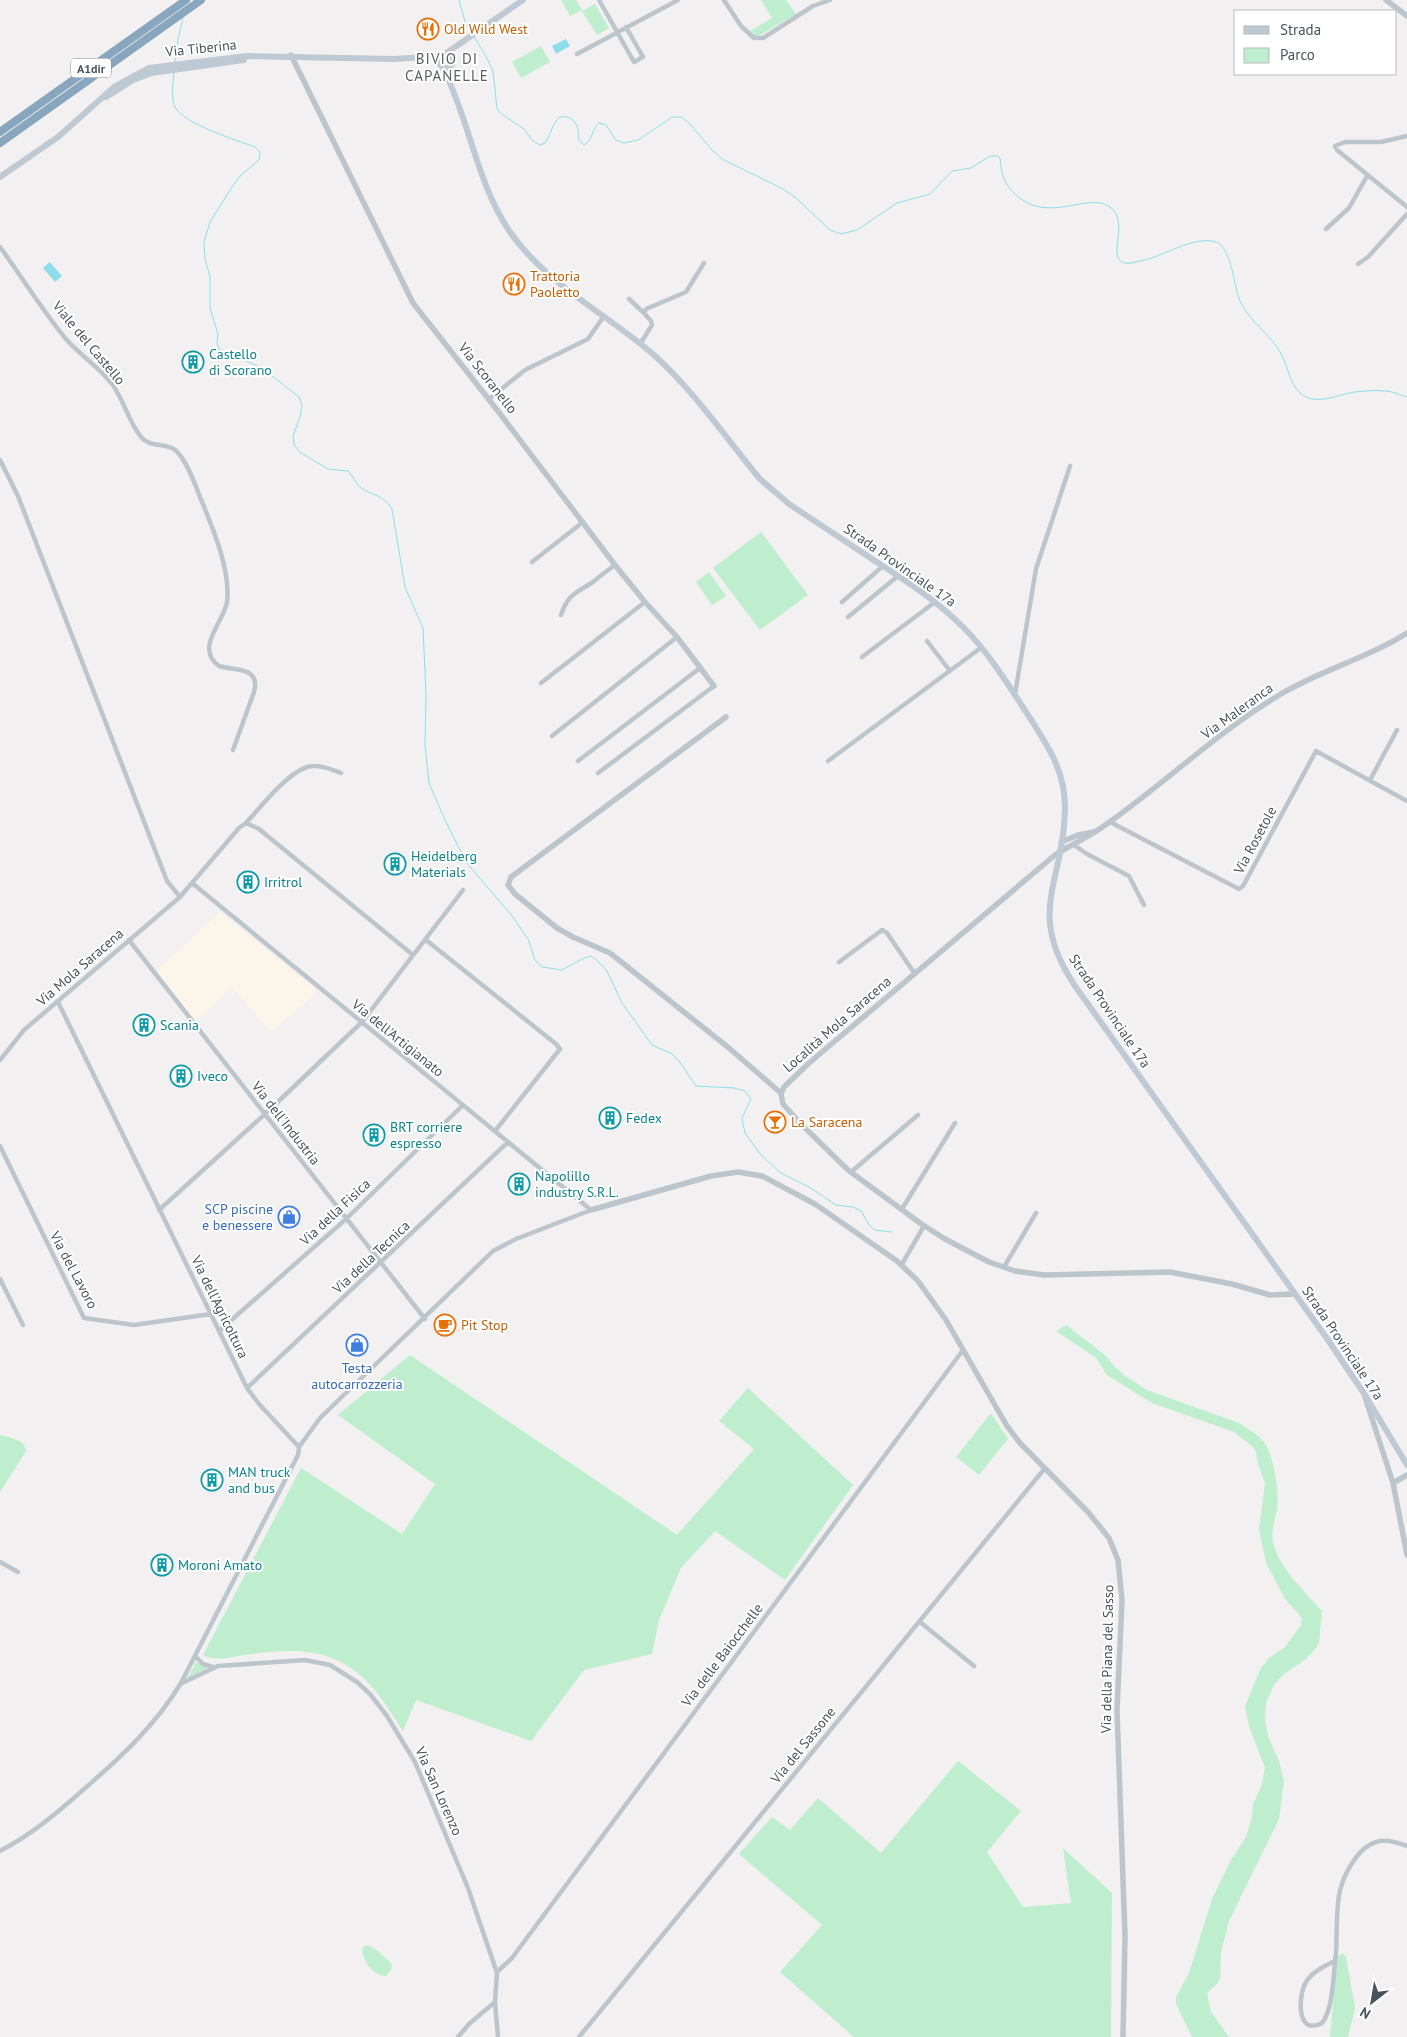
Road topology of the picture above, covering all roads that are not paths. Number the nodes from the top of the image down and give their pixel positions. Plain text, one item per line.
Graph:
1 (523, 0) edge
2 (599, 0) edge
3 (678, 0) edge
4 (724, 0) edge
5 (830, 0) edge
6 (1386, 0) edge
7 (184, 1) edge
8 (198, 2) edge
9 (1407, 16) edge
10 (626, 27) junction
11 (617, 32) junction
12 (463, 43) junction
13 (577, 54) dead end
14 (291, 55) junction
15 (443, 55) junction
16 (422, 58) junction
17 (452, 63) junction
18 (442, 66) junction
19 (452, 84) junction
20 (0, 132) edge
21 (1407, 136) edge
22 (0, 143) edge
23 (1366, 176) junction
24 (0, 177) edge
25 (1407, 208) edge
26 (1407, 214) edge
27 (1326, 229) dead end
28 (0, 247) edge
29 (704, 263) dead end
30 (1358, 264) dead end
31 (629, 299) dead end
32 (644, 313) junction
33 (604, 316) junction
34 (640, 344) junction
35 (488, 399) junction
36 (0, 460) edge
37 (1070, 466) dead end
38 (583, 522) junction
39 (532, 562) dead end
40 (615, 565) junction
41 (883, 566) junction
42 (898, 576) junction
43 (645, 602) junction
44 (842, 602) dead end
45 (935, 602) junction
46 (561, 615) dead end
47 (848, 617) dead end
48 (1406, 635) edge
49 (677, 637) junction
50 (927, 642) dead end
51 (982, 647) junction
52 (862, 657) dead end
53 (700, 668) junction
54 (950, 671) junction
55 (542, 683) dead end
56 (714, 686) joint
57 (1015, 694) junction
58 (726, 716) dead end
59 (1397, 730) dead end
60 (552, 736) dead end
61 (233, 750) dead end
62 (578, 761) dead end
63 (828, 761) dead end
64 (341, 773) dead end
65 (598, 773) dead end
66 (1370, 780) junction
67 (1407, 800) edge
68 (1110, 822) junction
69 (246, 823) junction
70 (1096, 832) junction
71 (1061, 842) junction
72 (1074, 845) junction
73 (1059, 852) junction
74 (192, 883) junction
75 (463, 890) dead end
76 (180, 897) junction
77 (1144, 905) dead end
78 (129, 940) junction
79 (426, 940) junction
80 (413, 955) junction
81 (839, 962) dead end
82 (915, 974) junction
83 (58, 1002) junction
84 (362, 1022) junction
85 (0, 1060) edge
86 (781, 1093) junction
87 (463, 1105) junction
88 (265, 1114) junction
89 (918, 1115) dead end
90 (955, 1123) dead end
91 (495, 1131) junction
92 (508, 1142) junction
93 (0, 1146) edge
94 (851, 1172) junction
95 (902, 1209) junction
96 (159, 1210) junction
97 (591, 1210) junction
98 (1036, 1213) dead end
99 (346, 1218) junction
100 (924, 1226) junction
101 (382, 1263) junction
102 (902, 1264) junction
103 (1004, 1267) junction
104 (0, 1279) edge
105 (1294, 1294) junction
106 (211, 1314) junction
107 (425, 1318) junction
108 (23, 1325) dead end
109 (219, 1331) junction
110 (963, 1350) junction
111 (247, 1388) junction
112 (1365, 1395) junction
113 (300, 1447) junction
114 (1407, 1465) edge
115 (1045, 1468) junction
116 (1407, 1475) edge
117 (1393, 1483) junction
118 (1407, 1555) edge
119 (0, 1562) edge
120 (18, 1572) dead end
121 (920, 1622) junction
122 (194, 1656) junction
123 (974, 1666) dead end
124 (214, 1667) junction
125 (181, 1684) junction
126 (1407, 1846) edge
127 (0, 1851) edge
128 (1335, 1961) junction
129 (497, 1972) junction
130 (495, 2002) junction
131 (458, 2037) edge
132 (498, 2037) edge
133 (579, 2037) edge
134 (1123, 2037) edge

1 - 12 main road, Via Tiberina
2 - 11 street
3 - 10 street
4 - 5 street
6 - 9 street
7 - 20 highway, A1dir
8 - 22 highway, A1dir
10 - 11 street
10 - 11 street
11 - 13 street
12 - 15 main road, Via Tiberina
12 - 17 main road
14 - 16 main road, Via Tiberina
14 - 24 main road, Via Tiberina
14 - 35 street, Via Scoranello
15 - 16 main road, Via Tiberina
15 - 17 main road
15 - 18 main road
16 - 18 main road
17 - 18 main road
17 - 19 main road
18 - 19 main road
19 - 33 main road, Strada Provinciale 17a
21 - 23 street
23 - 25 street
23 - 27 street
26 - 30 street
28 - 61 street, Viale del Castello
29 - 32 street
31 - 32 street
32 - 34 street
33 - 34 main road, Strada Provinciale 17a
33 - 35 street
34 - 41 main road, Strada Provinciale 17a
35 - 38 street, Via Scoranello
36 - 76 street
37 - 57 street
38 - 39 street
38 - 40 street, Via Scoranello
40 - 43 street, Via Scoranello
40 - 46 street
41 - 42 main road, Strada Provinciale 17a
41 - 44 street
42 - 45 main road, Strada Provinciale 17a
42 - 47 street
43 - 49 street, Via Scoranello
43 - 55 street
45 - 51 main road, Strada Provinciale 17a
45 - 52 street
48 - 68 street, Via Maleranca
49 - 53 street, Via Scoranello
49 - 60 street
50 - 54 street
51 - 54 street
51 - 57 main road, Strada Provinciale 17a
53 - 56 street, Via Scoranello
53 - 62 street
54 - 63 street
56 - 65 street
57 - 71 main road, Strada Provinciale 17a
58 - 86 street
59 - 66 street
64 - 69 street, Via Mola Saracena
66 - 67 street
66 - 68 street, Via Rosetole
68 - 70 street, Via Maleranca
69 - 74 street, Via Mola Saracena
69 - 80 street
70 - 71 street
70 - 72 street, Via Maleranca
71 - 73 main road, Strada Provinciale 17a
72 - 73 street, Località Mola Saracena
72 - 77 street
73 - 82 street, Località Mola Saracena
73 - 105 main road, Strada Provinciale 17a
74 - 76 street, Via Mola Saracena
74 - 84 street, Via dell'Artigianato
75 - 79 street
76 - 78 street, Via Mola Saracena
78 - 83 street, Via Mola Saracena
78 - 88 street, Via dell'Industria
79 - 80 street
79 - 91 street
80 - 84 street
81 - 82 street
82 - 86 street, Località Mola Saracena
83 - 85 street, Via Mola Saracena
83 - 96 street, Via dell'Agricoltura
84 - 87 street, Via dell'Artigianato
84 - 88 street
86 - 94 street, Località Mola Saracena
87 - 91 street, Via dell'Artigianato
87 - 99 street, Via della Fisica
88 - 96 street
88 - 99 street, Via dell'Industria
89 - 94 street
90 - 95 street
91 - 92 street, Via dell'Artigianato
92 - 97 street, Via dell'Artigianato
92 - 101 street, Via della Tecnica
93 - 106 street, Via del Lavoro
94 - 95 street, Località Mola Saracena
95 - 100 street, Località Mola Saracena
96 - 106 street, Via dell'Agricoltura
97 - 102 street, Via della Piana del Sasso
97 - 107 street
98 - 103 street
99 - 101 street, Via dell'Industria
99 - 109 street, Via della Fisica
100 - 102 street
100 - 103 street, Località Mola Saracena
101 - 107 street, Via dell'Industria
101 - 111 street, Via della Tecnica
102 - 110 street, Via della Piana del Sasso
103 - 105 street, Località Mola Saracena
104 - 108 street
105 - 112 main road, Strada Provinciale 17a
106 - 109 street, Via dell'Agricoltura
107 - 113 street
109 - 111 street, Via dell'Agricoltura
110 - 115 street, Via della Piana del Sasso
110 - 129 street, Via delle Baiocchelle
111 - 113 street, Via dell'Agricoltura
112 - 114 main road, Strada Provinciale 17a
112 - 117 street
113 - 122 street
115 - 121 street, Via del Sassone
115 - 134 street, Via della Piana del Sasso
116 - 117 street
117 - 118 street
119 - 120 street
121 - 123 street
121 - 133 street, Via del Sassone
122 - 124 street
122 - 125 street
124 - 125 street
124 - 129 street, Via San Lorenzo
125 - 127 street
126 - 128 street
128 - 128 street
129 - 130 street, Via San Lorenzo
130 - 131 street
130 - 132 street, Via San Lorenzo

